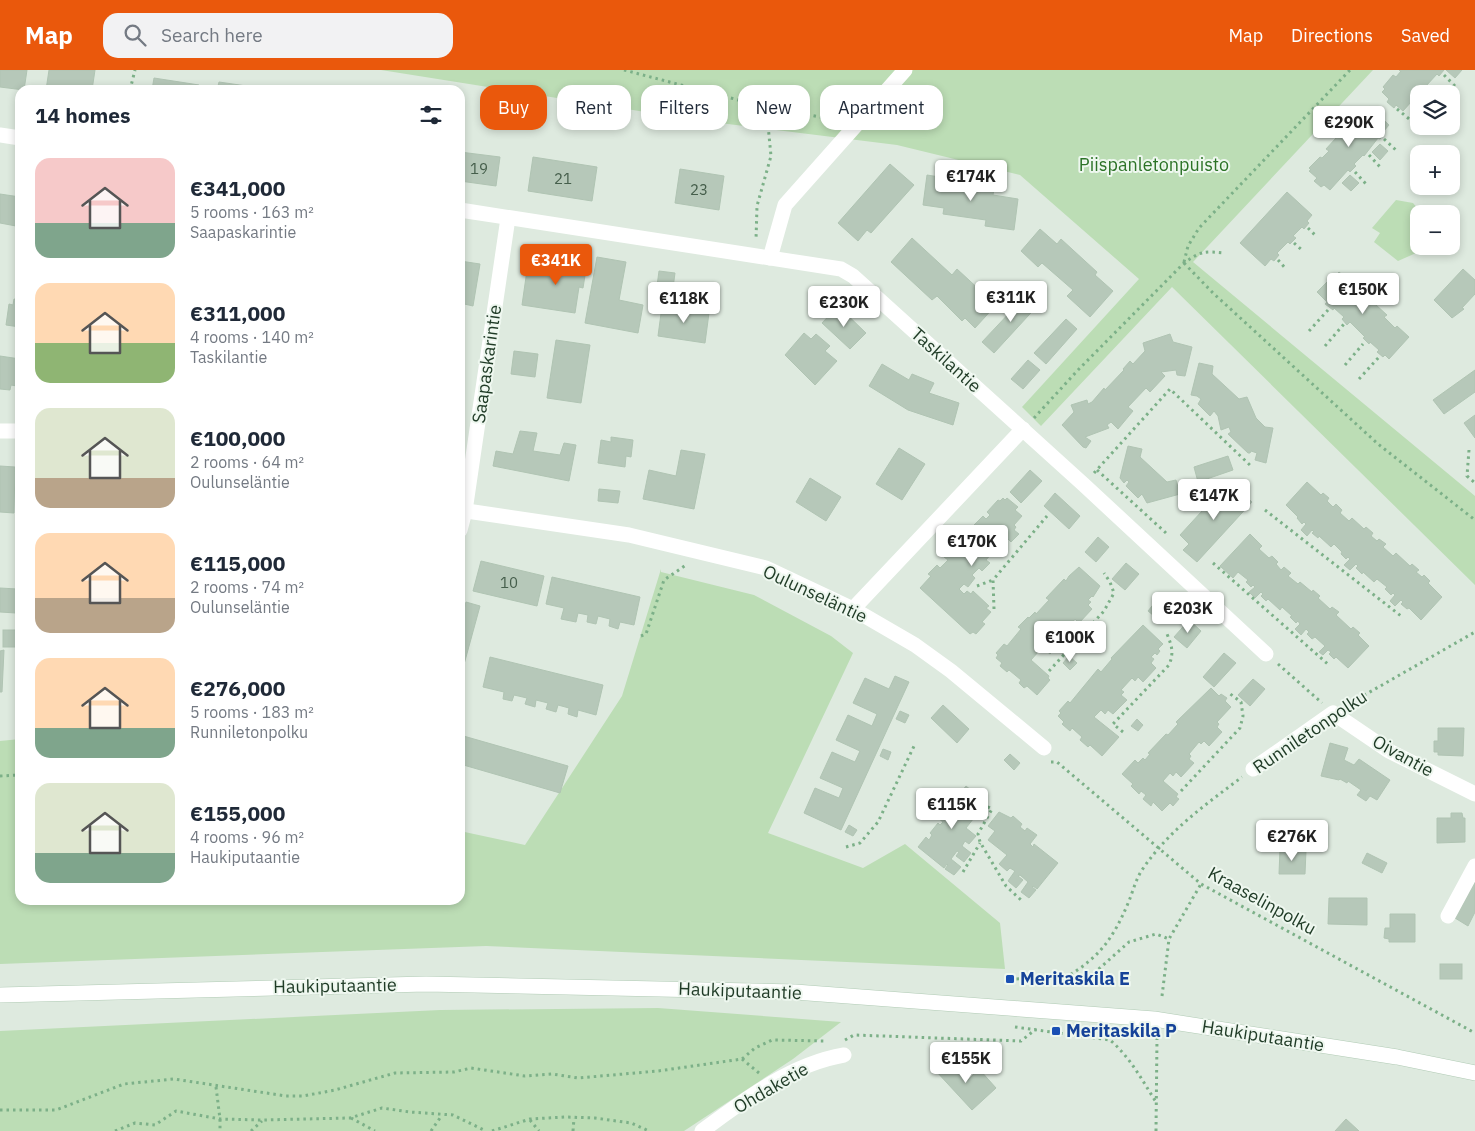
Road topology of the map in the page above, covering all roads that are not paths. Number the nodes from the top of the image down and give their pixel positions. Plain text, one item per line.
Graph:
1 (905, 70) edge
2 (0, 135) edge
3 (15, 137) edge
4 (465, 211) edge
5 (508, 218) junction
6 (763, 256) junction
7 (1023, 429) junction
8 (0, 431) edge
9 (15, 431) edge
10 (465, 497) edge
11 (465, 510) edge
12 (853, 610) junction
13 (1266, 654) road end
14 (1333, 713) joint
15 (1045, 755) road end
16 (1253, 769) road end
17 (1475, 794) edge
18 (1475, 866) edge
19 (1448, 916) dead end
20 (0, 995) edge
21 (842, 1048) road end
22 (1475, 1073) edge
23 (702, 1131) edge

1 - 6 street
2 - 3 street
4 - 5 street, Taskilantie
5 - 6 street, Taskilantie
5 - 10 street, Saapaskarintie
6 - 7 street, Taskilantie
7 - 12 street
7 - 13 street, Taskilantie
8 - 9 street
11 - 12 street, Oulunseläntie
12 - 15 street, Oulunseläntie
14 - 16 street, Runniletonpolku
14 - 17 street, Oivantie
18 - 19 street
20 - 22 street, Haukiputaantie
21 - 23 street, Ohdaketie

